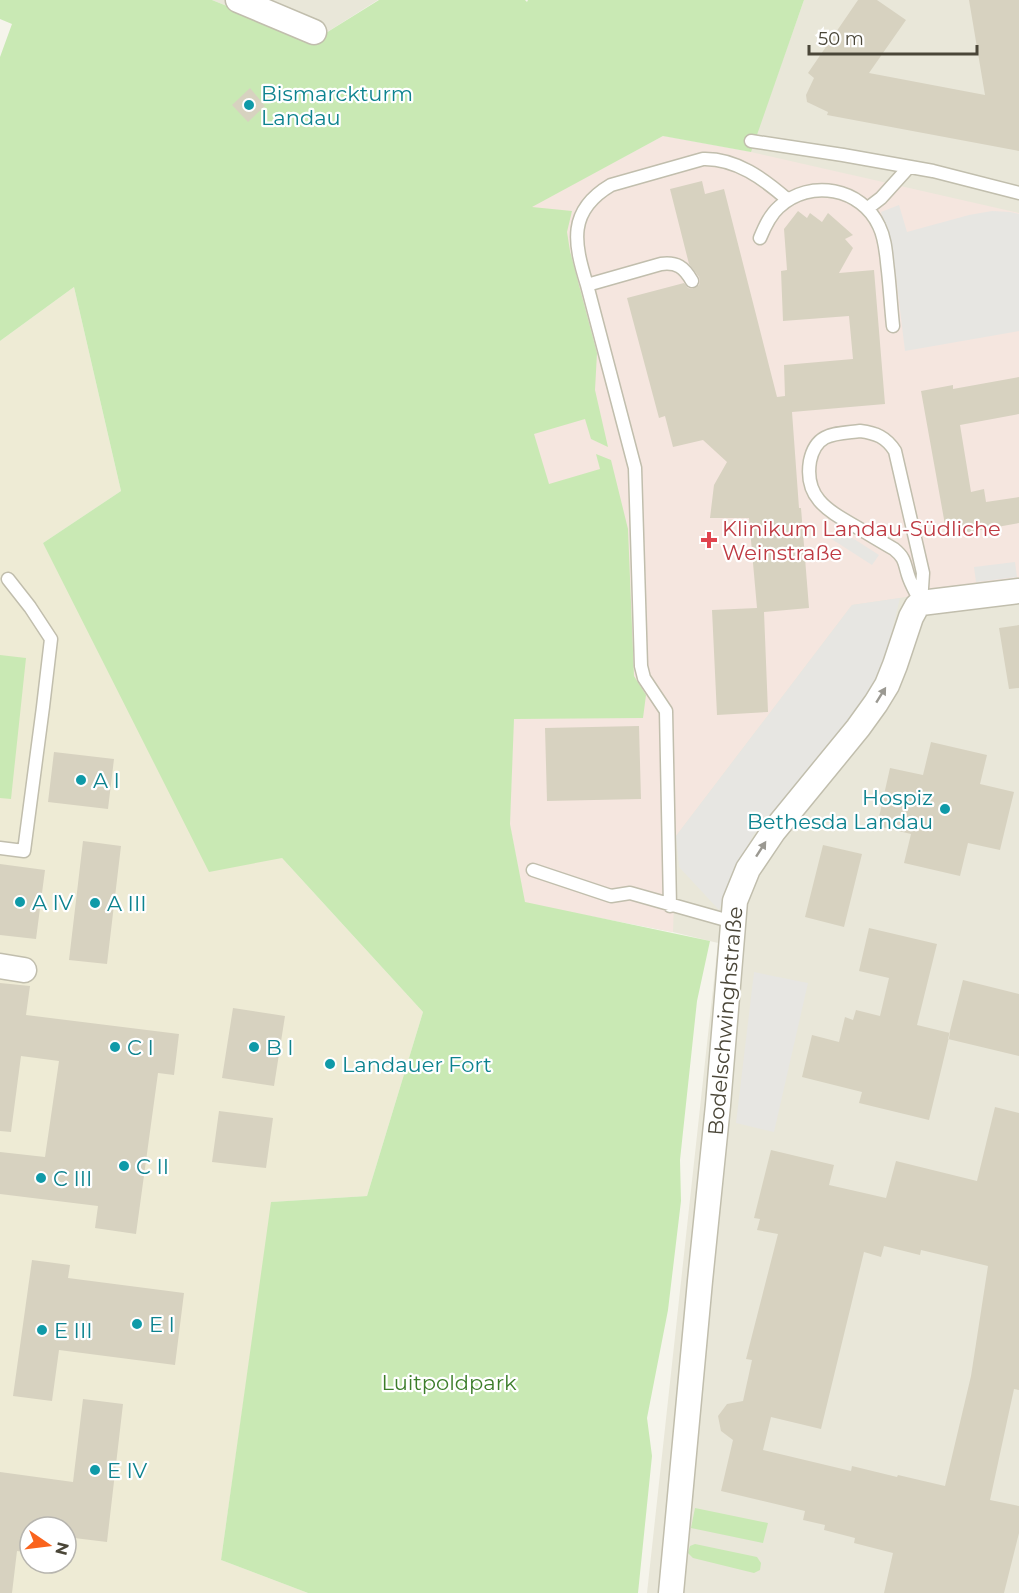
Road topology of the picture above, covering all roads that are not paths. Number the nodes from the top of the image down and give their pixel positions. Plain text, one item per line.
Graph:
1 (238, 0) edge
2 (314, 32) dead end
3 (751, 141) dead end
4 (909, 167) junction
5 (1019, 193) edge
6 (788, 200) junction
7 (868, 208) junction
8 (760, 238) dead end
9 (692, 281) dead end
10 (587, 285) junction
11 (893, 326) dead end
12 (914, 532) junction
13 (894, 549) junction
14 (8, 579) dead end
15 (1019, 591) edge
16 (921, 603) junction
17 (0, 848) edge
18 (533, 870) dead end
19 (670, 906) junction
20 (734, 912) junction
21 (0, 966) edge
22 (24, 970) dead end
23 (671, 1593) edge

1 - 2 street
3 - 4 lane
4 - 5 lane
4 - 7 lane
6 - 7 lane
6 - 8 lane
6 - 10 lane
7 - 11 lane
9 - 10 lane
10 - 19 lane
12 - 13 lane
12 - 13 lane
12 - 16 lane
13 - 16 lane
14 - 17 lane
15 - 16 street
20 -> 16 street, Bodelschwinghstraße
18 - 19 lane
19 - 20 lane
20 - 23 street, Bodelschwinghstraße
21 - 22 street

